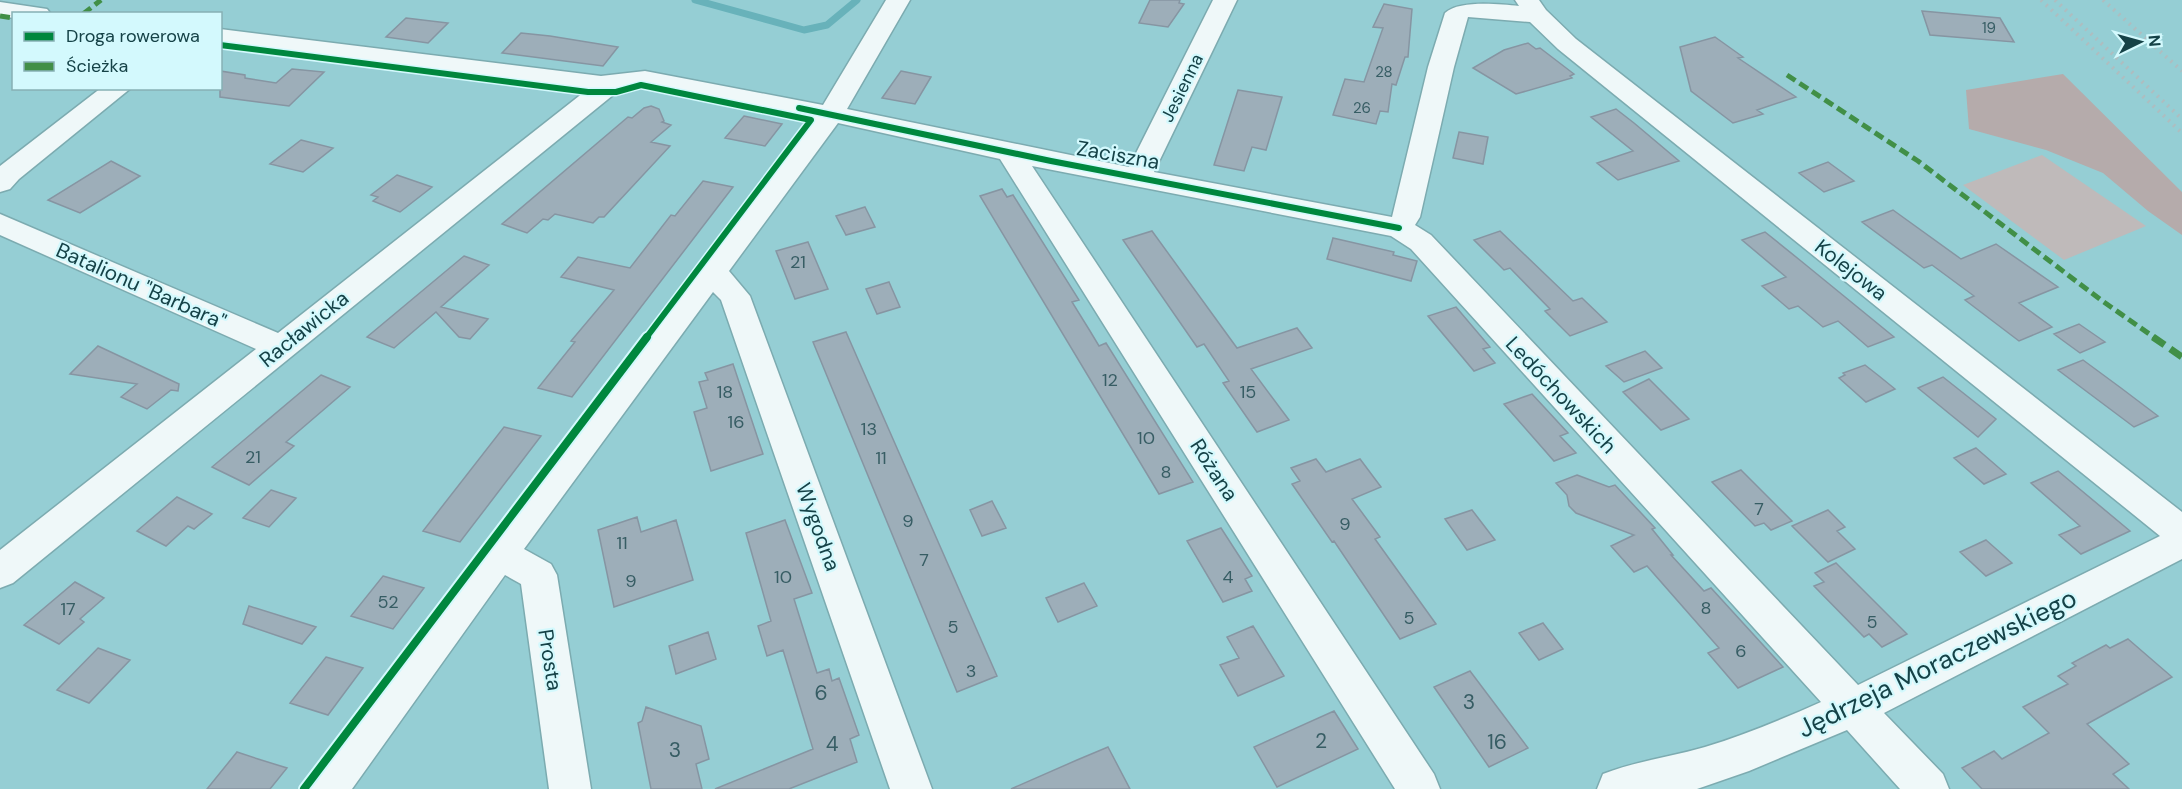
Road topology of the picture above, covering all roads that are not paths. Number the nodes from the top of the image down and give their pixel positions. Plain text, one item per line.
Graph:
1 (898, 0) edge
2 (1226, 0) edge
3 (1532, 7) edge
4 (0, 9) edge
5 (23, 12) edge
6 (222, 36) edge
7 (608, 86) junction
8 (115, 90) edge
9 (831, 114) junction
10 (1009, 151) junction
11 (1138, 176) junction
12 (0, 183) edge
13 (0, 224) edge
14 (1399, 228) junction
15 (713, 273) junction
16 (281, 347) junction
17 (2182, 533) edge
18 (2182, 542) edge
19 (499, 554) junction
20 (0, 572) edge
21 (1853, 709) junction
22 (327, 789) edge
23 (570, 789) edge
24 (911, 789) edge
25 (1419, 789) edge
26 (1618, 789) edge
27 (1928, 789) edge

1 - 9 street
2 - 11 street, Jesienna
3 - 14 street
3 - 17 street, Kolejowa
4 - 5 street
6 - 7 street, Zaciszna
7 - 9 street, Zaciszna
7 - 16 street, Racławicka
8 - 12 street
9 - 10 street, Zaciszna
9 - 15 street
10 - 11 street, Zaciszna
10 - 25 street, Różana
11 - 14 street, Zaciszna
13 - 16 street, Batalionu "Barbara"
14 - 21 street, Ledóchowskich
15 - 19 street
15 - 24 street, Wygodna
16 - 20 street, Racławicka
18 - 21 street, Jędrzeja Moraczewskiego
19 - 22 street
19 - 23 street, Prosta
21 - 26 street, Jędrzeja Moraczewskiego
21 - 27 street, Ledóchowskich

